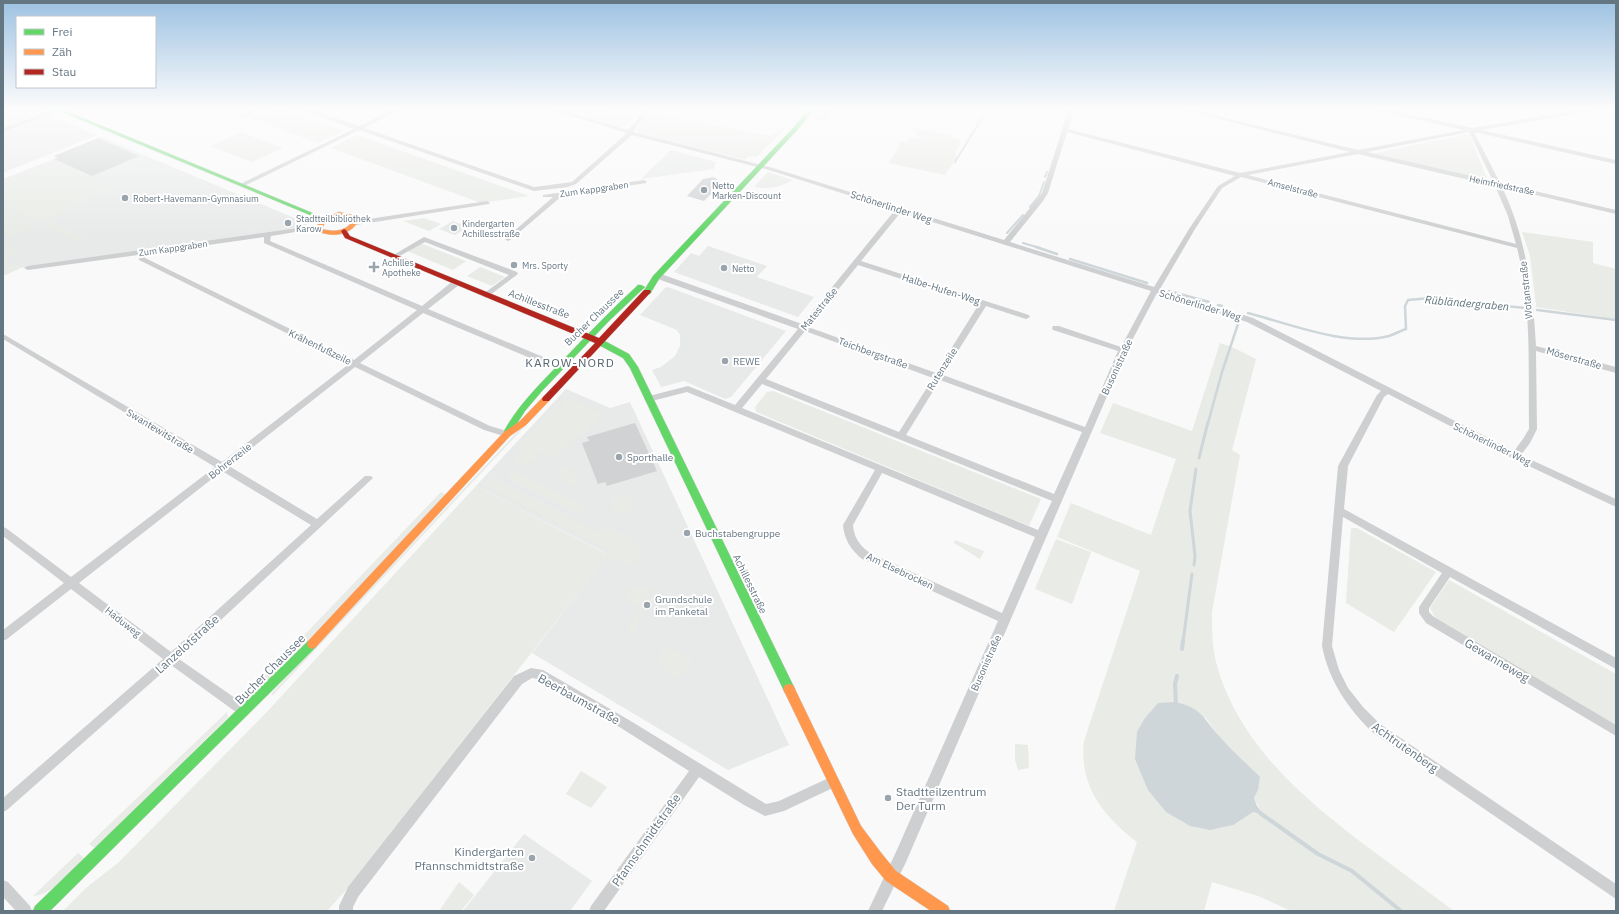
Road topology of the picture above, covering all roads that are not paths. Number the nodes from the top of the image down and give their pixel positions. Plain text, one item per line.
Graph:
1 (158, 151) edge
2 (312, 151) edge
3 (423, 151) edge
4 (611, 151) edge
5 (700, 151) edge
6 (775, 151) edge
7 (1058, 151) edge
8 (1145, 151) edge
9 (1358, 151) joint
10 (1480, 151) edge
11 (1565, 151) edge
12 (1616, 162) edge
13 (760, 166) junction
14 (1240, 175) junction
15 (644, 182) dead end
16 (242, 185) junction
17 (1498, 185) junction
18 (560, 186) junction
19 (561, 193) junction
20 (545, 196) dead end
21 (487, 203) dead end
22 (899, 210) junction
23 (1616, 212) edge
24 (324, 219) junction
25 (356, 223) junction
26 (318, 226) junction
27 (344, 231) junction
28 (268, 234) junction
29 (508, 239) dead end
30 (1005, 244) junction
31 (1520, 247) junction
32 (142, 252) junction
33 (394, 257) junction
34 (856, 262) junction
35 (28, 268) dead end
36 (657, 277) junction
37 (456, 283) junction
38 (1155, 291) junction
39 (486, 296) junction
40 (984, 303) junction
41 (422, 310) junction
42 (1026, 317) dead end
43 (804, 328) junction
44 (1056, 328) dead end
45 (3, 336) edge
46 (588, 336) junction
47 (600, 341) junction
48 (1531, 347) junction
49 (1123, 350) junction
50 (545, 360) dead end
51 (354, 363) junction
52 (1616, 370) edge
53 (937, 377) junction
54 (760, 380) junction
55 (1387, 391) junction
56 (648, 399) junction
57 (738, 408) junction
58 (1087, 431) junction
59 (507, 434) junction
60 (901, 436) junction
61 (1515, 456) junction
62 (222, 468) junction
63 (880, 469) junction
64 (368, 478) dead end
65 (1057, 498) junction
66 (1616, 503) edge
67 (1340, 511) junction
68 (318, 524) junction
69 (3, 531) edge
70 (1041, 535) junction
71 (1449, 571) junction
72 (72, 582) junction
73 (1005, 619) junction
74 (3, 636) edge
75 (171, 659) junction
76 (1616, 664) edge
77 (244, 711) junction
78 (1616, 731) edge
79 (697, 769) junction
80 (833, 782) junction
81 (3, 806) edge
82 (891, 876) junction
83 (3, 887) edge
84 (1616, 892) edge
85 (25, 911) edge
86 (40, 911) edge
87 (346, 911) edge
88 (596, 911) edge
89 (875, 911) edge
90 (943, 911) edge

1 - 16 street
2 - 16 street
3 - 18 street
4 - 18 street
5 - 13 street, Schönerlinder Weg
6 - 13 street, Bucher Chaussee
7 - 30 street
8 - 14 street, Amselstraße
9 - 14 street, Busonistraße
9 - 17 street, Heimfriedstraße
10 - 17 street, Wotanstraße
11 - 12 street
13 - 22 street, Schönerlinder Weg
13 - 36 street, Bucher Chaussee
14 - 31 street, Amselstraße
14 - 38 street, Busonistraße
15 - 19 street, Zum Kappgraben
16 - 24 street
17 - 23 street, Heimfriedstraße
17 - 31 street, Wotanstraße
18 - 19 street
19 - 20 street, Zum Kappgraben
19 - 29 street
21 - 25 street
22 - 30 street, Schönerlinder Weg
22 - 34 street, Matestraße
24 - 25 street
24 - 26 street
25 - 27 street
26 - 27 street
26 - 28 street, Zum Kappgraben
27 - 33 street, Achillesstraße
28 - 32 street, Zum Kappgraben
28 - 41 street
30 - 38 street, Schönerlinder Weg
31 - 48 street, Wotanstraße
32 - 35 street, Zum Kappgraben
32 - 51 street, Krähenfußzeile
33 - 37 street, Achillesstraße
33 - 39 street, Achillesstraße
34 - 40 street, Halbe-Hufen-Weg
34 - 43 street, Matestraße
36 - 43 street, Teichbergstraße
36 - 46 street, Bucher Chaussee
36 - 47 street, Bucher Chaussee
37 - 39 street, Achillesstraße
37 - 41 street, Bohrerzeile
38 - 49 street, Busonistraße
38 - 55 street, Schönerlinder Weg
39 - 46 street, Achillesstraße
40 - 42 street, Halbe-Hufen-Weg
40 - 53 street, Rutenzeile
41 - 50 street
41 - 51 street, Bohrerzeile
43 - 53 street, Teichbergstraße
43 - 54 street, Matestraße
44 - 49 street
45 - 62 street, Swantewitstraße
46 - 47 street, Achillesstraße
46 - 59 street, Bucher Chaussee
47 - 56 street, Achillesstraße
47 - 59 street, Bucher Chaussee
48 - 52 street, Möserstraße
48 - 61 street, Wotanstraße
49 - 58 street, Busonistraße
51 - 59 street, Krähenfußzeile
51 - 62 street, Bohrerzeile
53 - 58 street, Teichbergstraße
53 - 60 street, Rutenzeile
54 - 57 street, Matestraße
54 - 60 street
55 - 61 street, Schönerlinder Weg
55 - 67 street, Achtrutenberg
56 - 57 street
56 - 80 street, Achillesstraße
57 - 63 street
58 - 65 street, Busonistraße
59 - 77 street, Bucher Chaussee
60 - 65 street
61 - 66 street, Schönerlinder Weg
62 - 68 street, Swantewitstraße
62 - 72 street, Bohrerzeile
63 - 70 street
63 - 73 street, Am Elsebrocken
64 - 68 street, Lanzelotstraße
65 - 70 street, Busonistraße
67 - 71 street
67 - 84 street, Achtrutenberg
68 - 75 street, Lanzelotstraße
69 - 72 street, Haduweg
70 - 73 street, Busonistraße
71 - 76 street
71 - 78 street, Gewanneweg
72 - 74 street, Bohrerzeile
72 - 75 street, Haduweg
73 - 82 street, Busonistraße
75 - 77 street, Haduweg
75 - 81 street, Lanzelotstraße
77 - 86 street, Bucher Chaussee
79 - 80 street, Beerbaumstraße
79 - 87 street, Beerbaumstraße
79 - 88 street, Pfannschmidtstraße
80 - 82 street, Achillesstraße
82 - 89 street, Busonistraße
82 - 90 street, Achillesstraße
83 - 85 street

